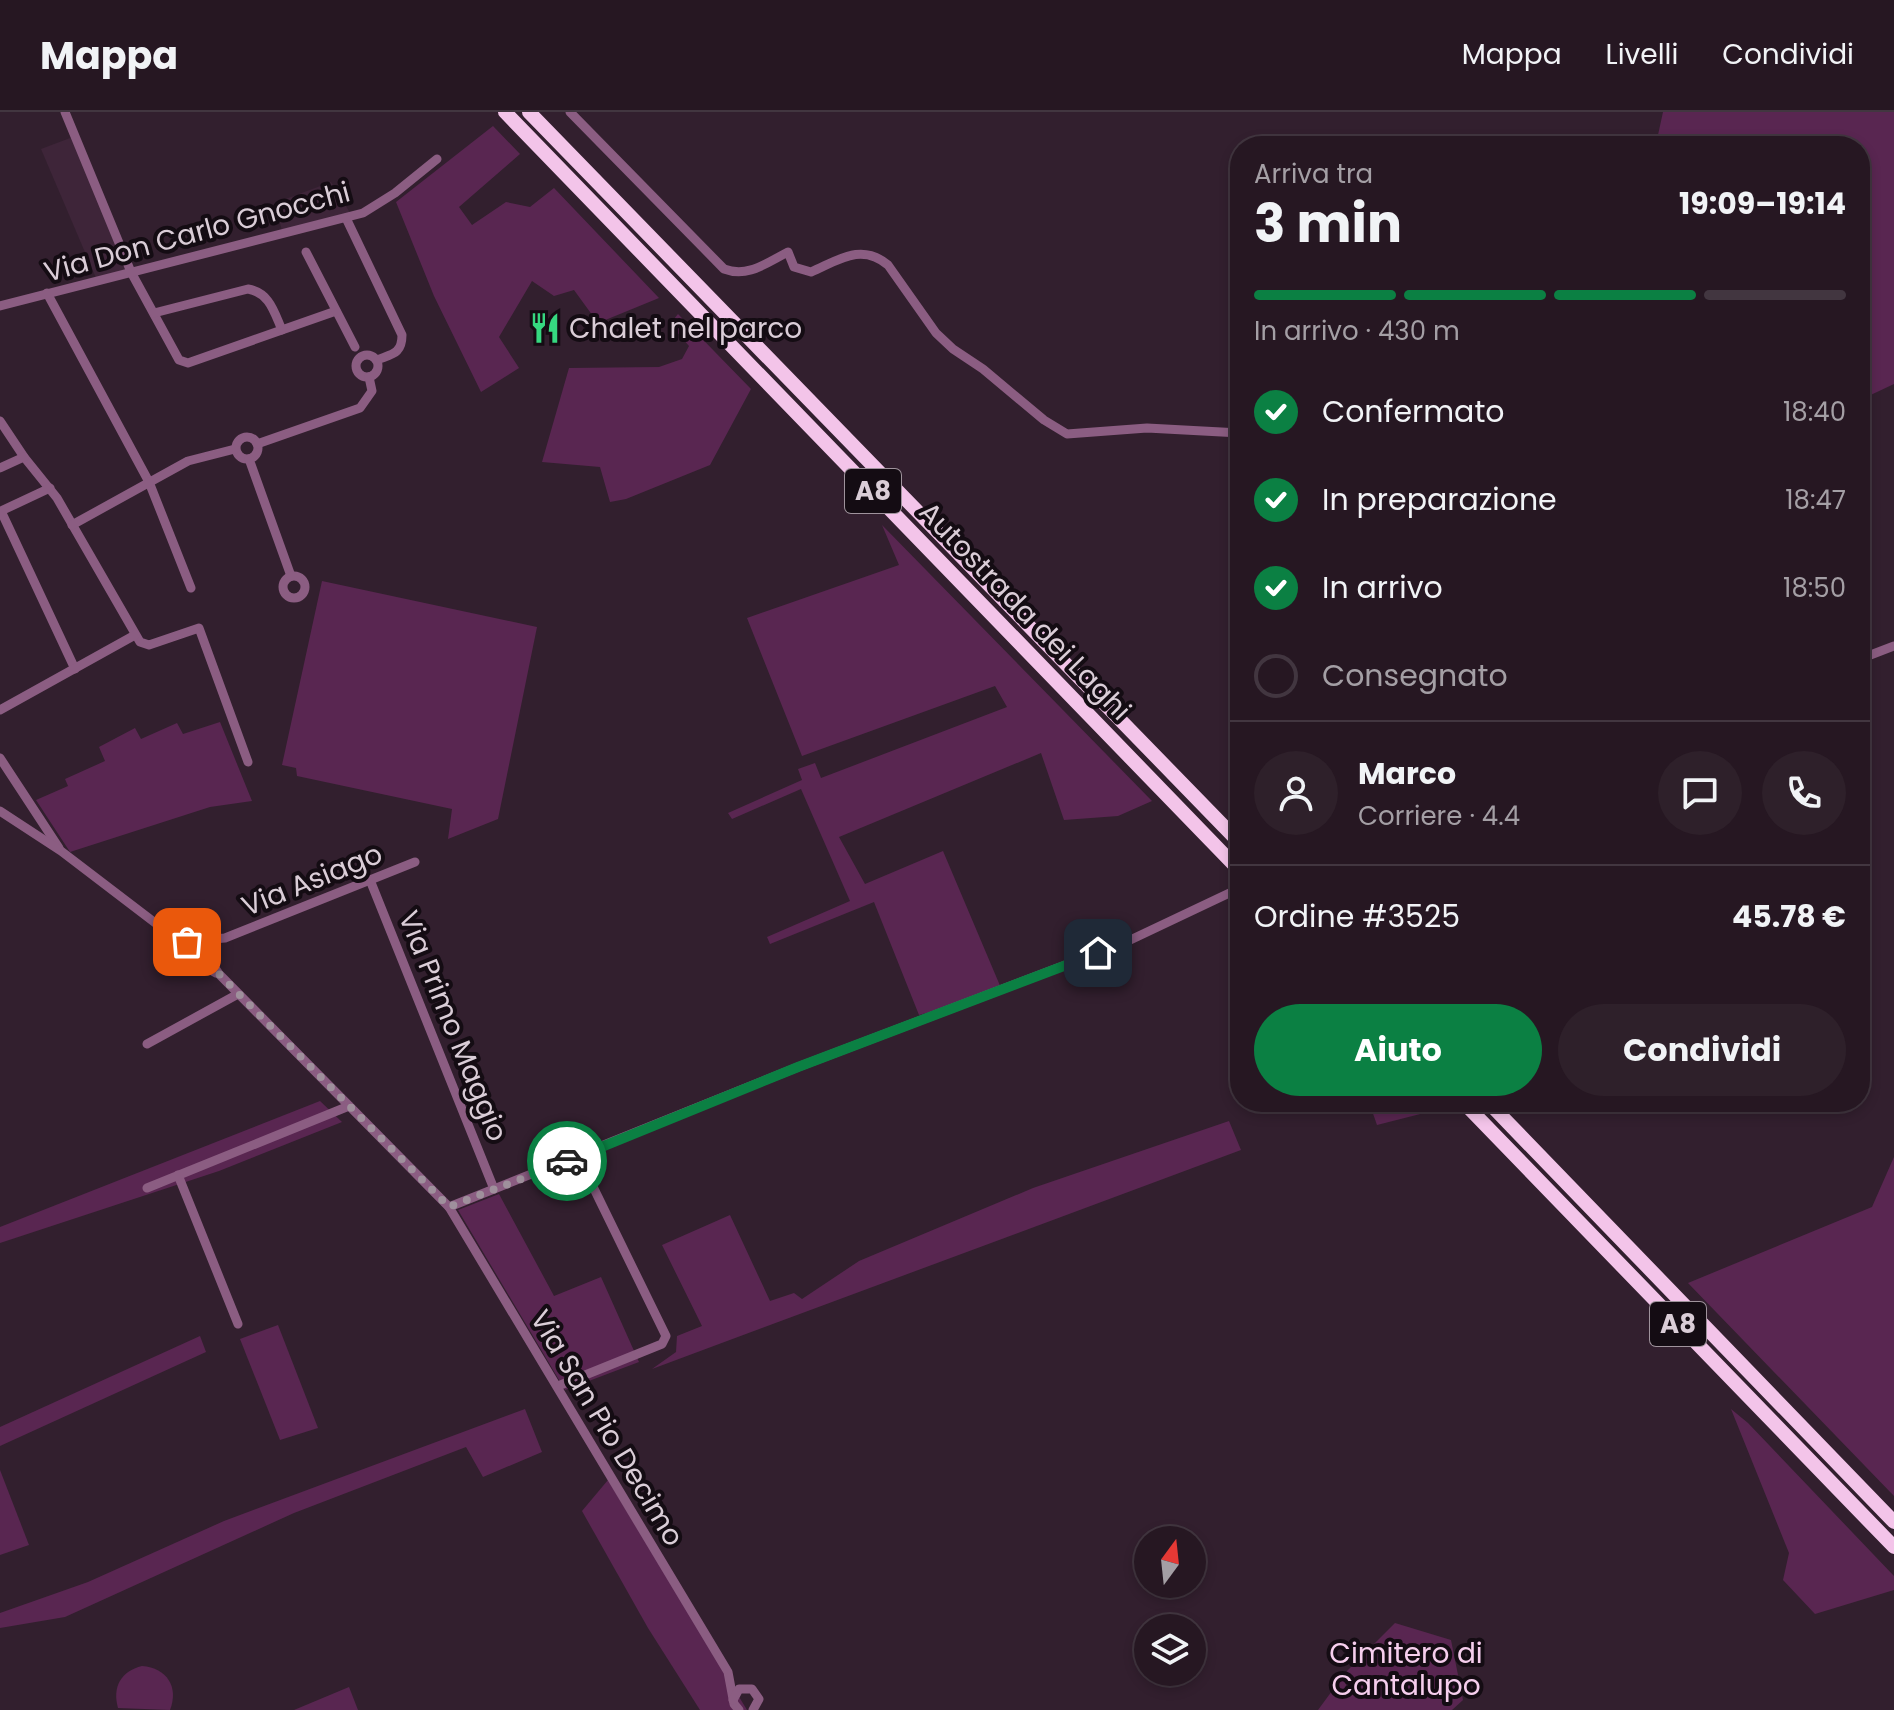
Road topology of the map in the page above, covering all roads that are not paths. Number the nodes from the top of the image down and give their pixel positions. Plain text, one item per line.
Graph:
1 (65, 112) edge
2 (505, 112) edge
3 (529, 112) edge
4 (570, 112) edge
5 (437, 159) dead end
6 (346, 218) junction
7 (306, 252) dead end
8 (131, 272) junction
9 (47, 293) junction
10 (0, 306) edge
11 (336, 311) junction
12 (154, 313) junction
13 (282, 330) junction
14 (355, 347) dead end
15 (377, 360) junction
16 (369, 377) junction
17 (0, 421) edge
18 (1230, 432) edge
19 (257, 444) junction
20 (235, 449) junction
21 (24, 457) junction
22 (249, 459) junction
23 (0, 468) edge
24 (149, 482) junction
25 (50, 488) junction
26 (72, 525) junction
27 (291, 576) dead end
28 (191, 588) dead end
29 (135, 635) junction
30 (1894, 646) edge
31 (1870, 655) edge
32 (75, 669) junction
33 (0, 710) edge
34 (248, 762) dead end
35 (1, 764) edge
36 (0, 811) edge
37 (1230, 833) edge
38 (61, 851) junction
39 (1230, 861) edge
40 (415, 862) dead end
41 (370, 880) junction
42 (1230, 892) edge
43 (171, 935) junction
44 (225, 938) junction
45 (197, 940) junction
46 (182, 953) junction
47 (208, 953) junction
48 (199, 964) junction
49 (219, 974) junction
50 (238, 994) junction
51 (147, 1044) dead end
52 (349, 1106) junction
53 (1473, 1112) edge
54 (1498, 1112) edge
55 (578, 1156) junction
56 (178, 1175) junction
57 (147, 1188) dead end
58 (494, 1189) junction
59 (449, 1207) junction
60 (238, 1324) dead end
61 (558, 1386) junction
62 (1894, 1522) edge
63 (1894, 1547) edge
64 (728, 1672) junction
65 (752, 1689) junction
66 (733, 1700) junction
67 (759, 1705) edge
68 (739, 1710) edge
69 (753, 1710) edge

1 - 8 street
2 - 39 highway, Autostrada dei Laghi / A8
3 - 37 highway, Autostrada dei Laghi / A8
4 - 18 street
5 - 6 street, Via Don Carlo Gnocchi
6 - 8 street, Via Don Carlo Gnocchi
6 - 15 street
7 - 11 street
8 - 9 street, Via Don Carlo Gnocchi
8 - 12 street
9 - 10 street, Via Don Carlo Gnocchi
9 - 24 street
11 - 13 street
11 - 14 street
12 - 13 street
12 - 13 street
15 - 16 street
15 - 16 street
16 - 19 street
17 - 21 street
19 - 20 street
19 - 22 street
20 - 22 street
20 - 24 street
21 - 23 street
21 - 25 street
22 - 27 street
24 - 26 street
24 - 28 street
25 - 26 street
25 - 32 street
26 - 29 street
29 - 32 street
29 - 34 street
30 - 31 street
32 - 33 street
35 - 38 street
36 - 38 street
38 - 43 street
40 - 41 street, Via Asiago
41 - 44 street, Via Asiago
41 - 58 street, Via Primo Maggio
42 - 55 street
43 - 45 street, Via Asiago
43 - 46 street
44 - 45 street, Via Asiago
44 - 47 street, Via Asiago
45 - 46 street
45 - 47 street
46 - 48 street
47 - 48 street
47 - 49 street
48 - 49 street
49 - 50 street, Via San Pio Decimo
50 - 51 street
50 - 52 street, Via San Pio Decimo
52 - 56 street
52 - 59 street, Via San Pio Decimo
53 - 63 highway, A8
54 - 62 highway, A8
55 - 58 street
55 - 61 street
56 - 57 street
56 - 60 street
58 - 59 street
59 - 61 street, Via San Pio Decimo
61 - 64 street, Via San Pio Decimo
64 - 65 street, Via San Pio Decimo
64 - 66 street, Via San Pio Decimo
65 - 66 street
65 - 67 street, Via San Pio Decimo
66 - 68 street, Via San Pio Decimo
67 - 69 street, Via San Pio Decimo

